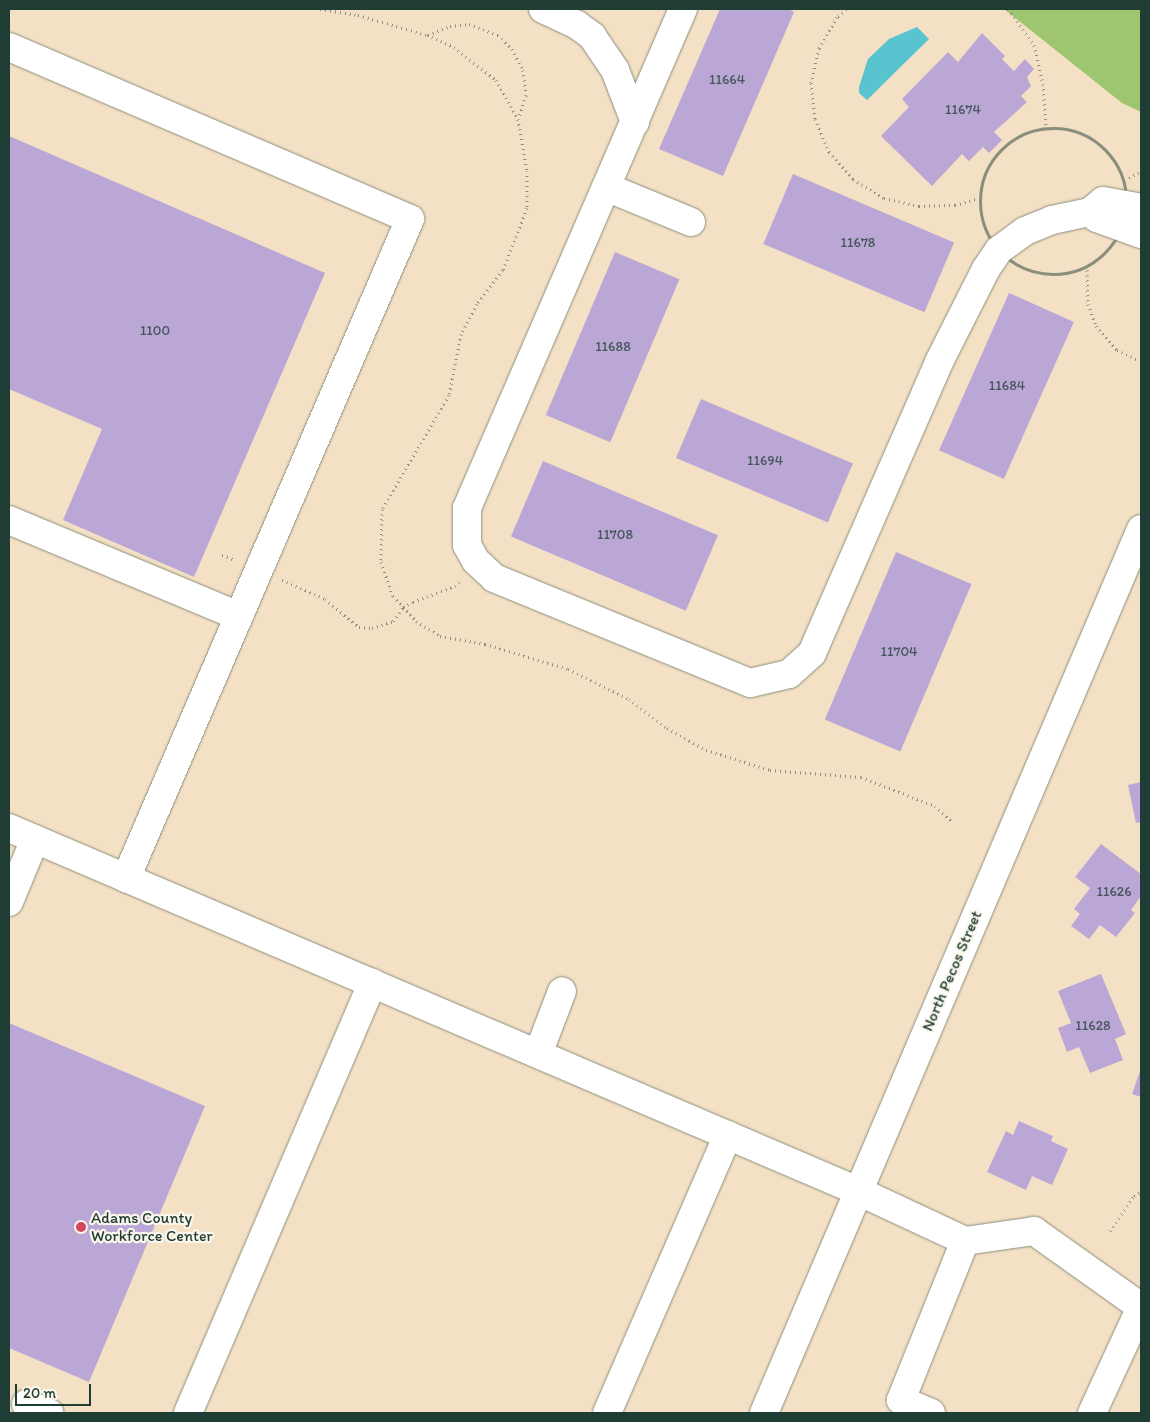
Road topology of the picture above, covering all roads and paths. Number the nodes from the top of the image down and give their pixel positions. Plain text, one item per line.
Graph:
1 (320, 9) edge
2 (542, 9) edge
3 (684, 9) edge
4 (846, 9) edge
5 (1008, 9) edge
6 (427, 35) junction
7 (9, 47) edge
8 (518, 118) junction
9 (635, 122) junction
10 (1046, 128) dead end
11 (1141, 171) edge
12 (1123, 181) dead end
13 (606, 186) junction
14 (980, 198) dead end
15 (1141, 208) edge
16 (1090, 212) junction
17 (691, 222) dead end
18 (1141, 234) edge
19 (1087, 265) dead end
20 (1138, 360) dead end
21 (9, 520) edge
22 (1141, 529) edge
23 (222, 555) dead end
24 (476, 561) junction
25 (258, 570) junction
26 (403, 607) junction
27 (239, 616) junction
28 (953, 822) dead end
29 (9, 828) edge
30 (35, 839) junction
31 (126, 878) junction
32 (9, 902) edge
33 (372, 983) junction
34 (562, 991) dead end
35 (538, 1054) junction
36 (728, 1135) junction
37 (858, 1191) junction
38 (1141, 1192) edge
39 (1110, 1230) dead end
40 (965, 1241) junction
41 (1141, 1307) edge
42 (188, 1413) edge
43 (607, 1413) edge
44 (764, 1413) edge
45 (931, 1413) edge
46 (1092, 1413) edge

1 - 6 path
2 - 9 street
3 - 9 street
4 - 14 path
5 - 10 path
6 - 8 path
6 - 8 path
7 - 25 street
8 - 26 path
9 - 13 street
11 - 12 path
13 - 17 street
13 - 24 street
15 - 16 street
16 - 18 street
16 - 24 street
19 - 20 path
21 - 27 street
22 - 37 street, North Pecos Street
23 - 25 path
24 - 26 path
25 - 26 path
25 - 27 street
26 - 28 path
27 - 31 street
29 - 30 street
30 - 31 street
30 - 32 street
31 - 33 street
33 - 35 street
33 - 42 street
34 - 35 street
35 - 36 street
36 - 37 street
36 - 43 street
37 - 40 street
37 - 44 street, North Pecos Street
38 - 39 path
40 - 41 street
40 - 45 street
41 - 46 street

